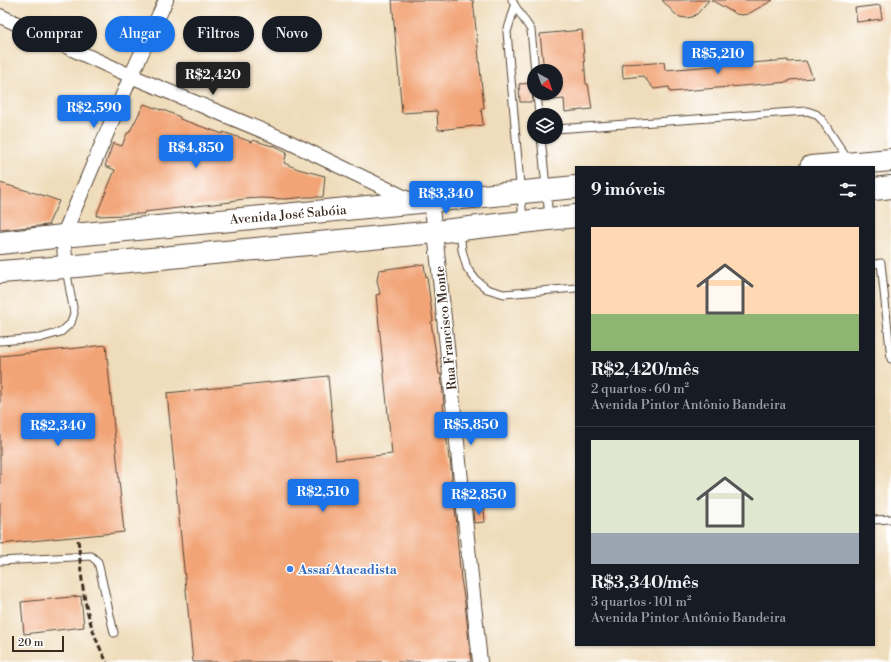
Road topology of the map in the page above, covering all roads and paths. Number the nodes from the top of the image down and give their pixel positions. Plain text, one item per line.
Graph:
1 (166, 0) edge
2 (513, 3) edge
3 (0, 16) edge
4 (534, 64) edge
5 (131, 76) junction
6 (563, 128) edge
7 (542, 144) edge
8 (891, 160) edge
9 (852, 165) edge
10 (832, 166) edge
11 (575, 187) edge
12 (891, 187) edge
13 (547, 189) junction
14 (875, 189) edge
15 (520, 192) junction
16 (423, 202) junction
17 (575, 216) edge
18 (550, 219) junction
19 (523, 222) junction
20 (460, 229) junction
21 (435, 232) junction
22 (63, 236) junction
23 (0, 243) edge
24 (875, 264) edge
25 (66, 267) junction
26 (0, 272) edge
27 (575, 288) edge
28 (0, 341) edge
29 (891, 359) edge
30 (891, 519) edge
31 (875, 520) edge
32 (0, 561) edge
33 (114, 633) dead end
34 (480, 662) edge

1 - 5 street
2 - 4 lane
2 - 15 lane
3 - 5 street
5 - 16 street
5 - 22 street
6 - 9 lane
7 - 13 lane
8 - 9 main road
9 - 10 main road
11 - 13 main road, Avenida José Sabóia
12 - 14 main road
13 - 15 main road, Avenida José Sabóia
13 - 18 lane
15 - 16 main road, Avenida José Sabóia
15 - 19 lane
16 - 21 street, Rua Francisco Monte
16 - 22 main road, Avenida José Sabóia
17 - 18 main road
18 - 19 main road
19 - 20 main road
20 - 21 main road
20 - 27 lane
21 - 25 main road
21 - 34 street, Rua Francisco Monte
22 - 23 main road, Avenida José Sabóia
22 - 25 street
24 - 29 lane
25 - 26 main road
25 - 28 lane
30 - 31 lane
32 - 33 lane

